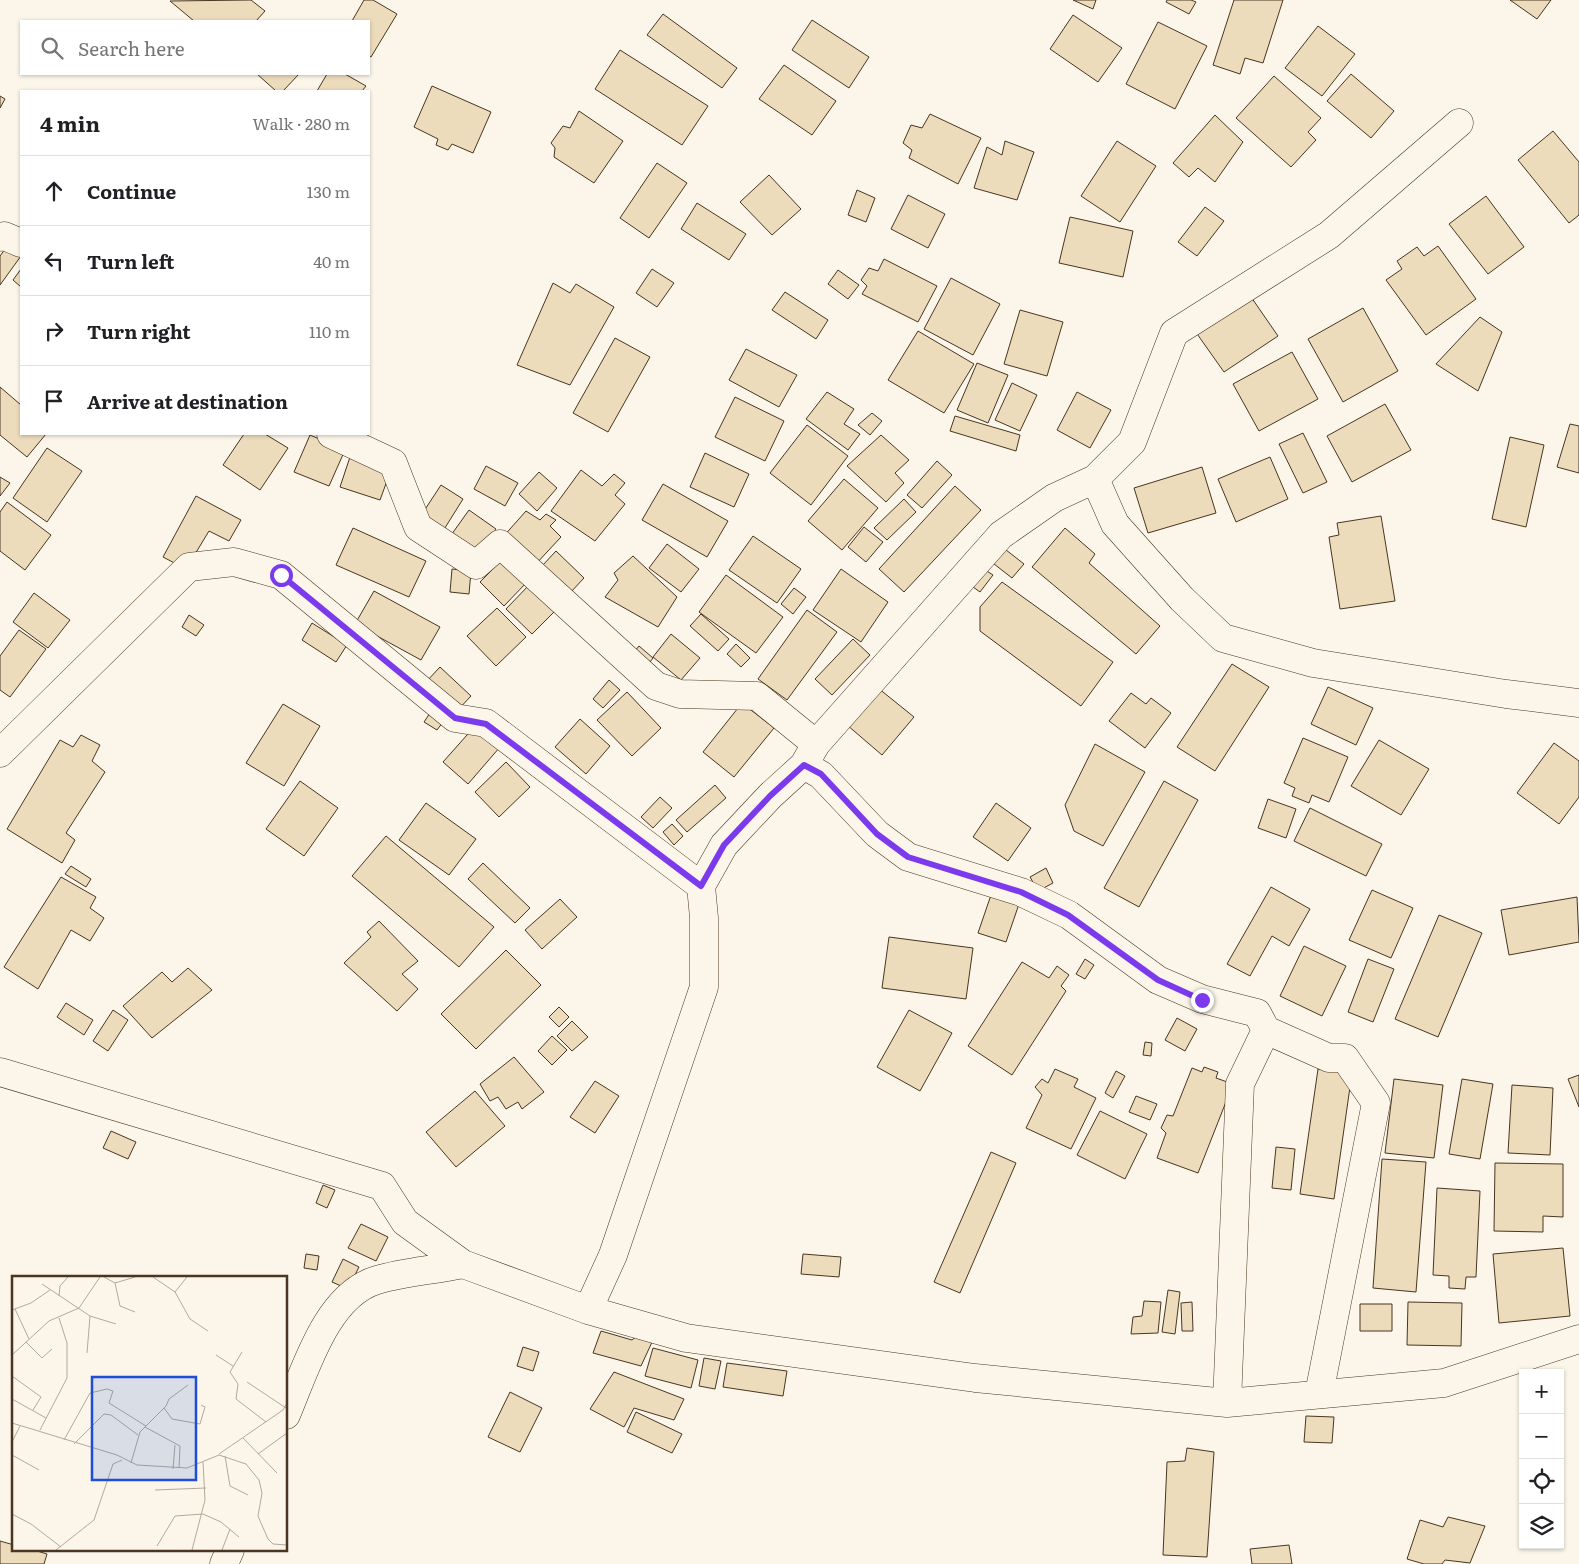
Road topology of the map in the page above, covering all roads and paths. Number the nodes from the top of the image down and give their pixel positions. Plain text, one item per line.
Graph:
1 (1459, 123) dead end
2 (0, 237) edge
3 (20, 243) edge
4 (333, 435) edge
5 (1094, 479) junction
6 (1579, 704) edge
7 (0, 753) edge
8 (810, 755) junction
9 (701, 886) junction
10 (1266, 1030) junction
11 (0, 1072) edge
12 (463, 1264) junction
13 (588, 1310) junction
14 (1579, 1339) edge
15 (1319, 1394) junction
16 (1227, 1403) junction
17 (288, 1410) edge
18 (229, 1552) edge
19 (224, 1564) edge

1 - 5 street
2 - 3 street
4 - 8 street
5 - 6 street
5 - 8 street
7 - 9 street
8 - 9 street
8 - 10 street
9 - 13 street
10 - 15 street
10 - 16 street
11 - 12 street
12 - 13 street
12 - 17 street
13 - 16 street
14 - 15 street
15 - 16 street
18 - 19 street

